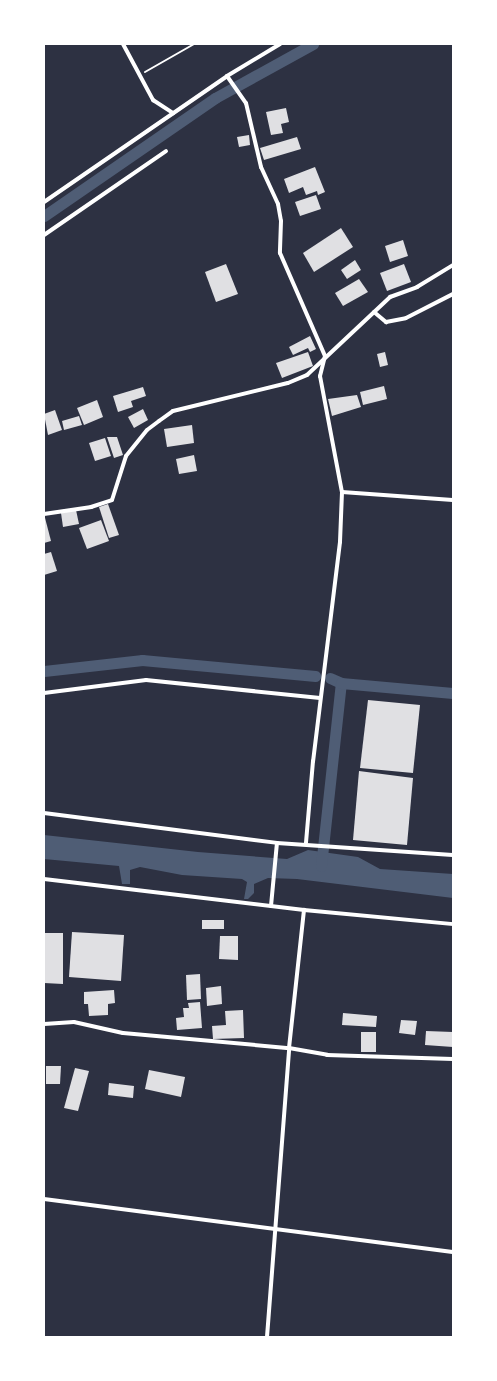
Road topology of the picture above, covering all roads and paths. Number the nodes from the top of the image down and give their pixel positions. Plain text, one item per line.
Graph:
1 (123, 44) edge
2 (194, 44) edge
3 (280, 44) edge
4 (140, 75) junction
5 (227, 76) junction
6 (173, 113) junction
7 (166, 151) dead end
8 (44, 202) edge
9 (44, 235) edge
10 (453, 265) edge
11 (453, 294) edge
12 (374, 312) junction
13 (325, 356) junction
14 (342, 492) junction
15 (453, 500) edge
16 (44, 514) edge
17 (44, 693) edge
18 (320, 698) junction
19 (44, 813) edge
20 (277, 843) junction
21 (306, 843) junction
22 (453, 855) edge
23 (44, 879) edge
24 (271, 906) junction
25 (304, 910) junction
26 (453, 924) edge
27 (44, 1024) edge
28 (289, 1050) junction
29 (453, 1059) edge
30 (44, 1199) edge
31 (276, 1228) junction
32 (453, 1252) edge
33 (267, 1337) edge

1 - 4 street
2 - 4 path
3 - 5 street
4 - 6 street
5 - 6 street
5 - 13 street
6 - 8 street
7 - 9 street
10 - 12 street
11 - 12 street
12 - 13 street
13 - 14 street
13 - 16 street
14 - 15 street
14 - 18 street
17 - 18 street
18 - 21 street
19 - 20 street
20 - 21 street
20 - 24 street
21 - 22 street
23 - 24 street
24 - 25 street
25 - 26 street
25 - 28 street
27 - 28 street
28 - 29 street
28 - 31 street
30 - 31 street
31 - 32 street
31 - 33 street

